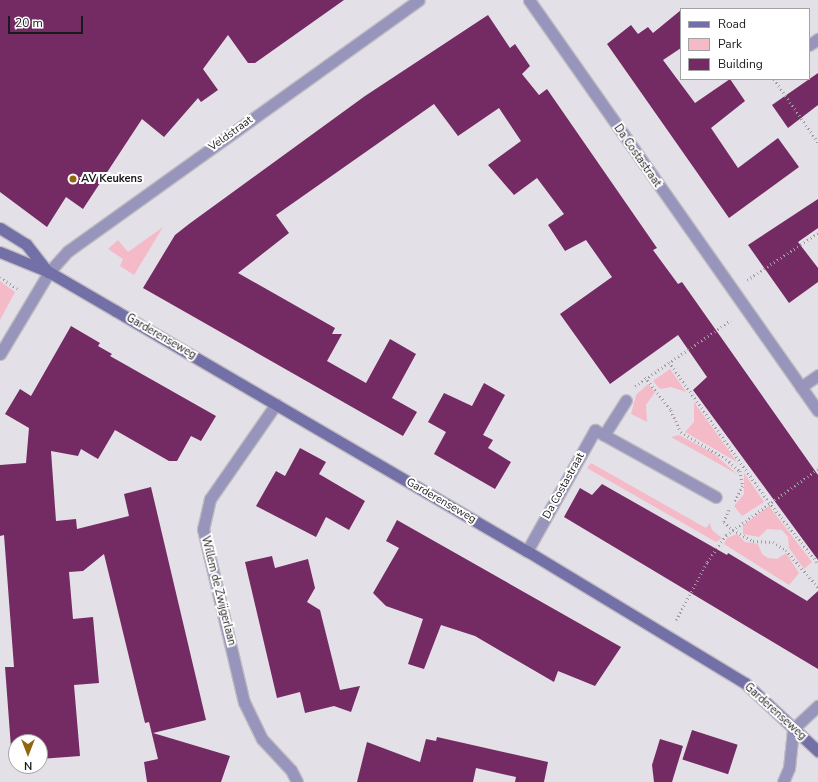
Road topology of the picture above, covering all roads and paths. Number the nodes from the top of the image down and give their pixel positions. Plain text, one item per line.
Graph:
1 (418, 0) edge
2 (529, 0) edge
3 (775, 80) edge
4 (818, 142) edge
5 (0, 228) edge
6 (818, 233) edge
7 (0, 252) edge
8 (48, 272) junction
9 (731, 291) junction
10 (745, 311) junction
11 (0, 354) edge
12 (669, 362) junction
13 (818, 375) edge
14 (801, 387) junction
15 (626, 400) joint
16 (276, 404) junction
17 (818, 411) edge
18 (604, 435) junction
19 (818, 469) edge
20 (716, 497) dead end
21 (769, 502) junction
22 (527, 551) junction
23 (818, 563) edge
24 (667, 637) junction
25 (818, 706) edge
26 (793, 729) junction
27 (818, 751) edge
28 (297, 782) edge
29 (783, 782) edge

1 - 8 street, Veldstraat
2 - 9 street, Da Costastraat
3 - 4 path
5 - 8 main road, Garderenseweg
6 - 9 path
7 - 8 main road, Garderenseweg
8 - 11 street, Veldstraat
8 - 16 main road, Garderenseweg
9 - 10 street, Da Costastraat
10 - 12 path
10 - 14 street, Da Costastraat
12 - 15 path
12 - 21 path
13 - 14 street
14 - 17 street, Da Costastraat
15 - 18 street
16 - 22 main road, Garderenseweg
16 - 28 street, Willem de Zwijgerlaan
18 - 20 street
18 - 22 street, Da Costastraat
19 - 21 path
21 - 23 path
21 - 24 path
22 - 24 main road, Garderenseweg
24 - 26 main road, Garderenseweg
25 - 26 street
26 - 27 main road, Garderenseweg
26 - 29 street

